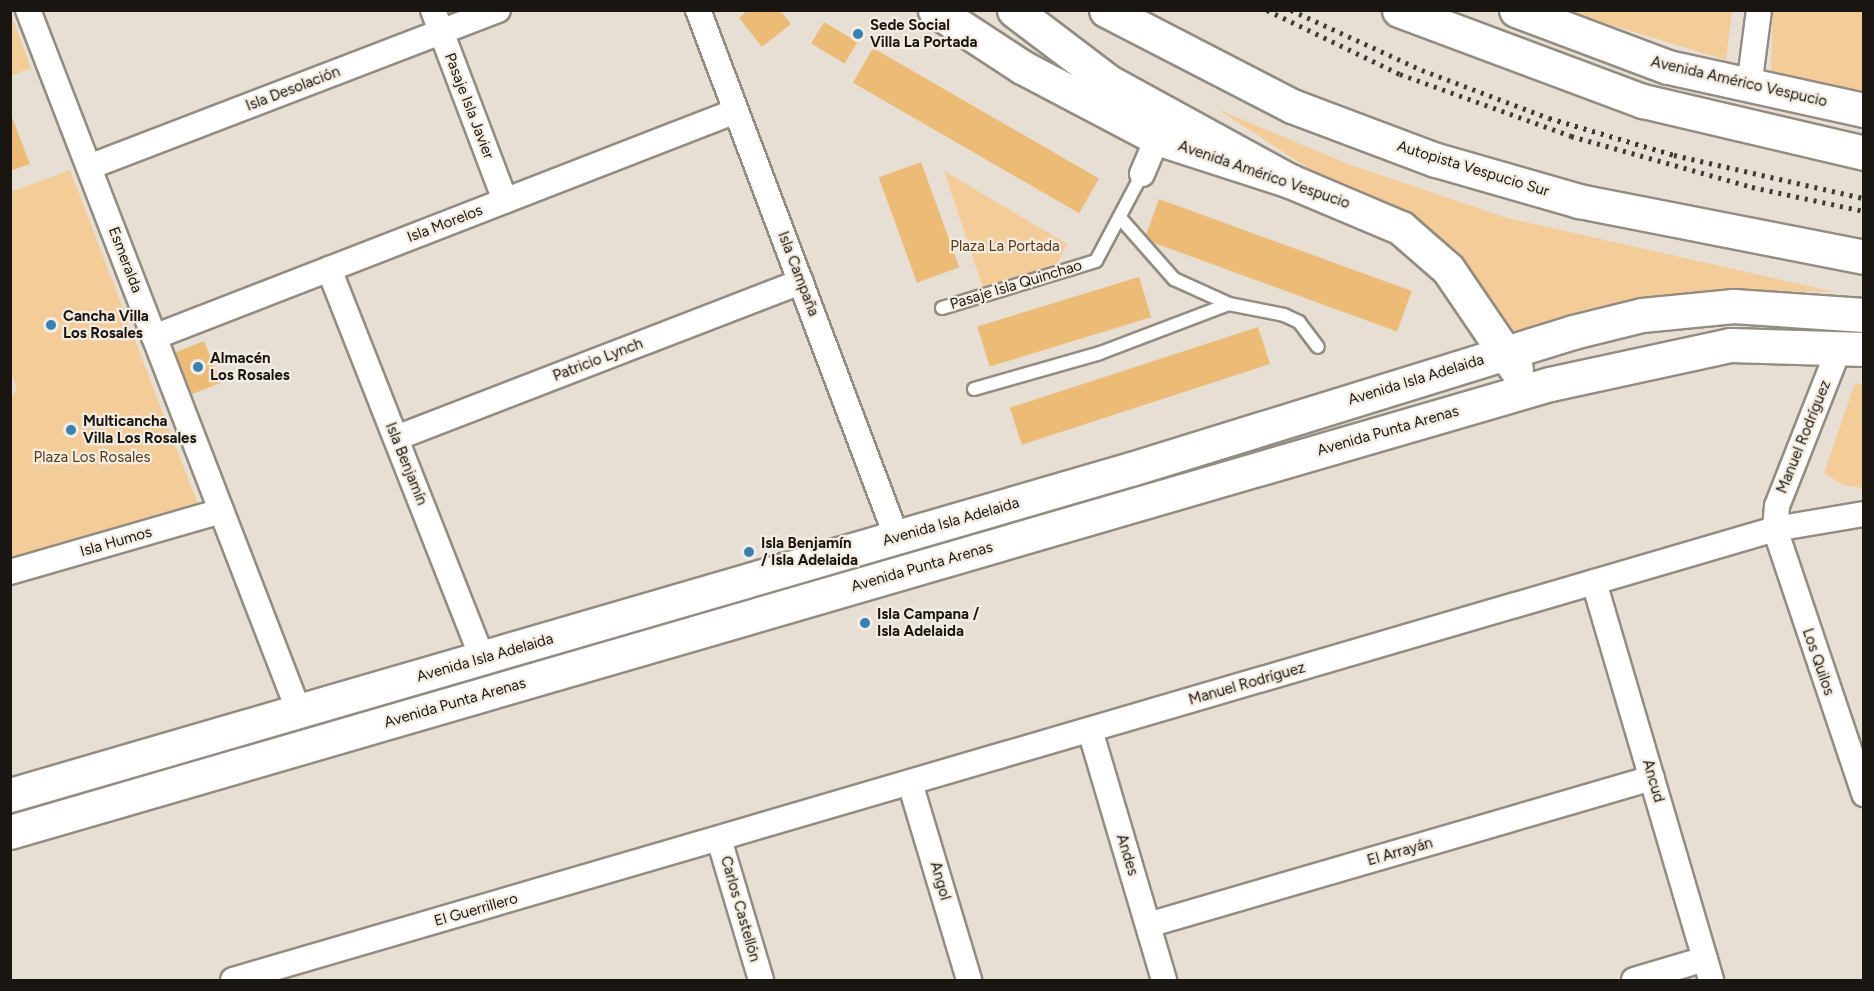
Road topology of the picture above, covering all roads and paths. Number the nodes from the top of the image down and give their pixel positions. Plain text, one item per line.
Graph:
1 (28, 10) edge
2 (498, 10) edge
3 (698, 10) edge
4 (936, 10) edge
5 (1014, 10) edge
6 (1106, 10) edge
7 (1399, 10) edge
8 (1516, 10) edge
9 (1759, 10) edge
10 (437, 21) edge
11 (1749, 87) junction
12 (1863, 110) edge
13 (736, 111) junction
14 (1157, 138) junction
15 (1863, 153) edge
16 (89, 167) junction
17 (1142, 174) joint
18 (1290, 181) junction
19 (506, 201) junction
20 (1122, 220) junction
21 (1863, 257) edge
22 (330, 269) junction
23 (801, 282) junction
24 (1228, 304) junction
25 (942, 308) dead end
26 (1863, 315) edge
27 (154, 338) junction
28 (1318, 347) dead end
29 (1852, 348) edge
30 (1503, 353) junction
31 (1550, 384) junction
32 (974, 389) dead end
33 (396, 438) junction
34 (221, 512) junction
35 (1863, 514) edge
36 (1775, 529) junction
37 (897, 538) junction
38 (10, 572) edge
39 (1594, 582) junction
40 (482, 658) junction
41 (299, 712) junction
42 (1090, 730) junction
43 (1652, 778) junction
44 (910, 783) junction
45 (1863, 794) edge
46 (10, 795) edge
47 (10, 832) edge
48 (719, 838) junction
49 (1148, 925) junction
50 (1708, 970) edge
51 (233, 981) edge
52 (761, 981) edge
53 (969, 981) edge
54 (1164, 981) edge
55 (1634, 981) edge

1 - 16 street, Esmeralda
2 - 10 street, Isla Desolación
3 - 13 street, Isla Campaña
4 - 14 main road, Avenida Américo Vespucio
5 - 18 main road
6 - 21 main road, Autopista Vespucio Sur
7 - 15 main road
8 - 11 main road, Avenida Américo Vespucio
9 - 11 street
10 - 16 street, Isla Desolación
10 - 19 street, Pasaje Isla Javier
11 - 12 main road, Avenida Américo Vespucio
13 - 19 street, Isla Morelos
13 - 23 street, Isla Campaña
14 - 17 street, Pasaje Isla Quinchao
14 - 18 main road, Avenida Américo Vespucio
16 - 27 street, Esmeralda
17 - 20 lane, Pasaje Isla Quinchao
18 - 30 main road, Avenida Américo Vespucio
19 - 22 street, Isla Morelos
20 - 24 lane
20 - 25 lane, Pasaje Isla Quinchao
22 - 27 street, Isla Morelos
22 - 33 street, Isla Benjamín
23 - 33 street, Patricio Lynch
23 - 37 street, Isla Campaña
24 - 28 lane
24 - 32 lane
26 - 30 main road, Avenida Isla Adelaida
27 - 34 street, Esmeralda
29 - 31 main road, Avenida Punta Arenas
29 - 36 street, Manuel Rodríguez
30 - 31 main road, Avenida Américo Vespucio
30 - 37 main road, Avenida Isla Adelaida
31 - 47 main road, Avenida Punta Arenas
33 - 40 street, Isla Benjamín
34 - 38 street, Isla Humos
34 - 41 street, Esmeralda
35 - 36 street, Manuel Rodríguez
36 - 39 street, Manuel Rodríguez
36 - 45 street, Los Quilos
37 - 40 main road, Avenida Isla Adelaida
39 - 42 street, Manuel Rodríguez
39 - 43 street, Ancud
40 - 41 main road, Avenida Isla Adelaida
41 - 46 main road, Avenida Isla Adelaida
42 - 44 street, Manuel Rodríguez
42 - 49 street, Andes
43 - 49 street, El Arrayán
43 - 50 street, Ancud
44 - 48 street, Manuel Rodríguez
44 - 53 street, Angol
48 - 51 street, El Guerrillero
48 - 52 street, Carlos Castellón
49 - 54 street, Andes
50 - 55 street

